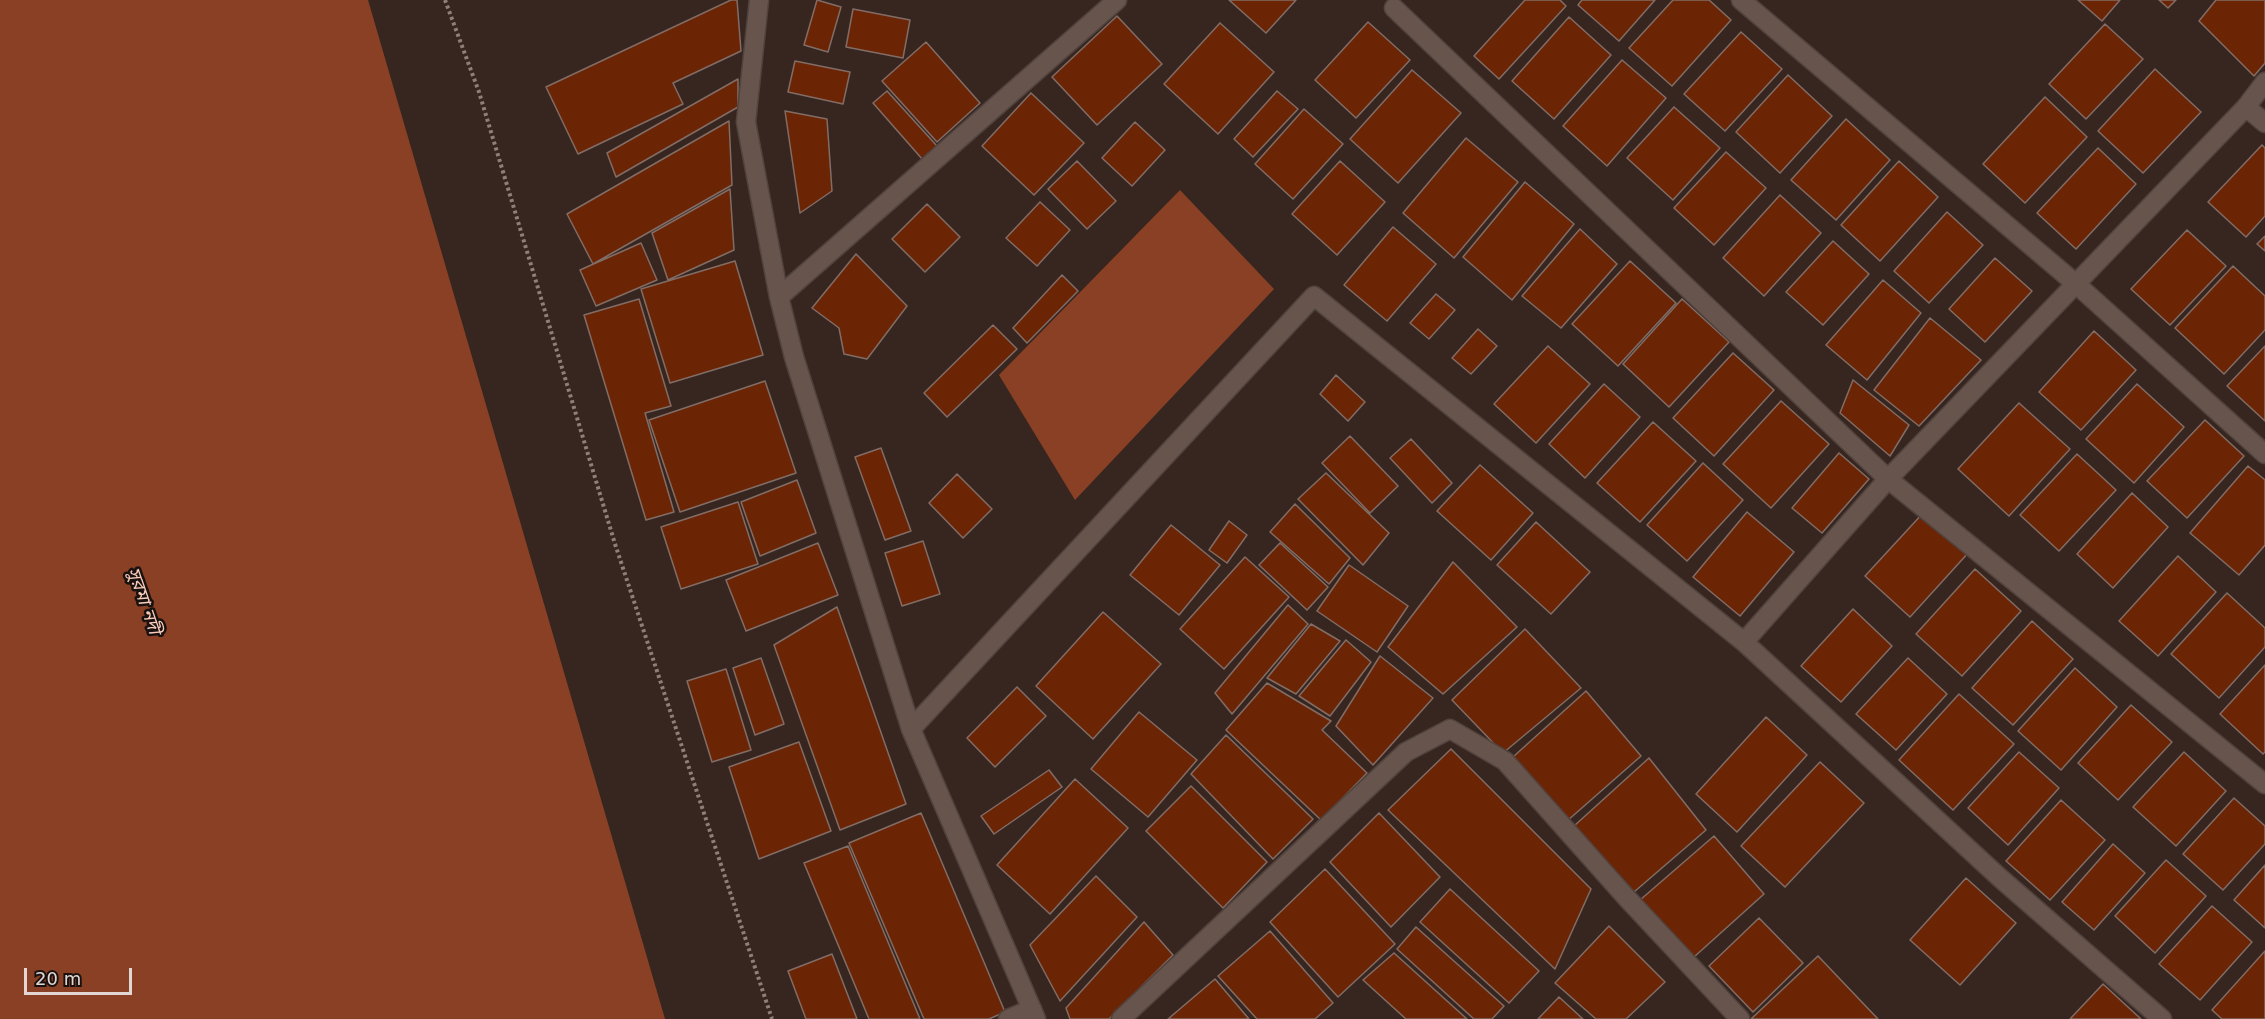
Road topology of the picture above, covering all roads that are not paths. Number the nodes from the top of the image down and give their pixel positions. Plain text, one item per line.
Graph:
1 (759, 0) edge
2 (1117, 0) edge
3 (1741, 0) edge
4 (1394, 8) dead end
5 (2265, 82) edge
6 (2246, 107) junction
7 (2265, 123) edge
8 (2075, 283) junction
9 (779, 297) junction
10 (2265, 454) edge
11 (1888, 479) junction
12 (1744, 642) junction
13 (911, 729) junction
14 (2265, 784) edge
15 (1034, 1014) edge
16 (1008, 1019) edge
17 (1121, 1019) edge
18 (1740, 1019) edge
19 (2162, 1019) edge

1 - 9 street
2 - 9 street
3 - 8 street
4 - 11 street
5 - 6 street
6 - 7 street
6 - 8 street
8 - 10 street
8 - 11 street
9 - 13 street
11 - 12 street
11 - 14 street
12 - 13 street
12 - 19 street
13 - 15 street
15 - 16 street
17 - 18 street

